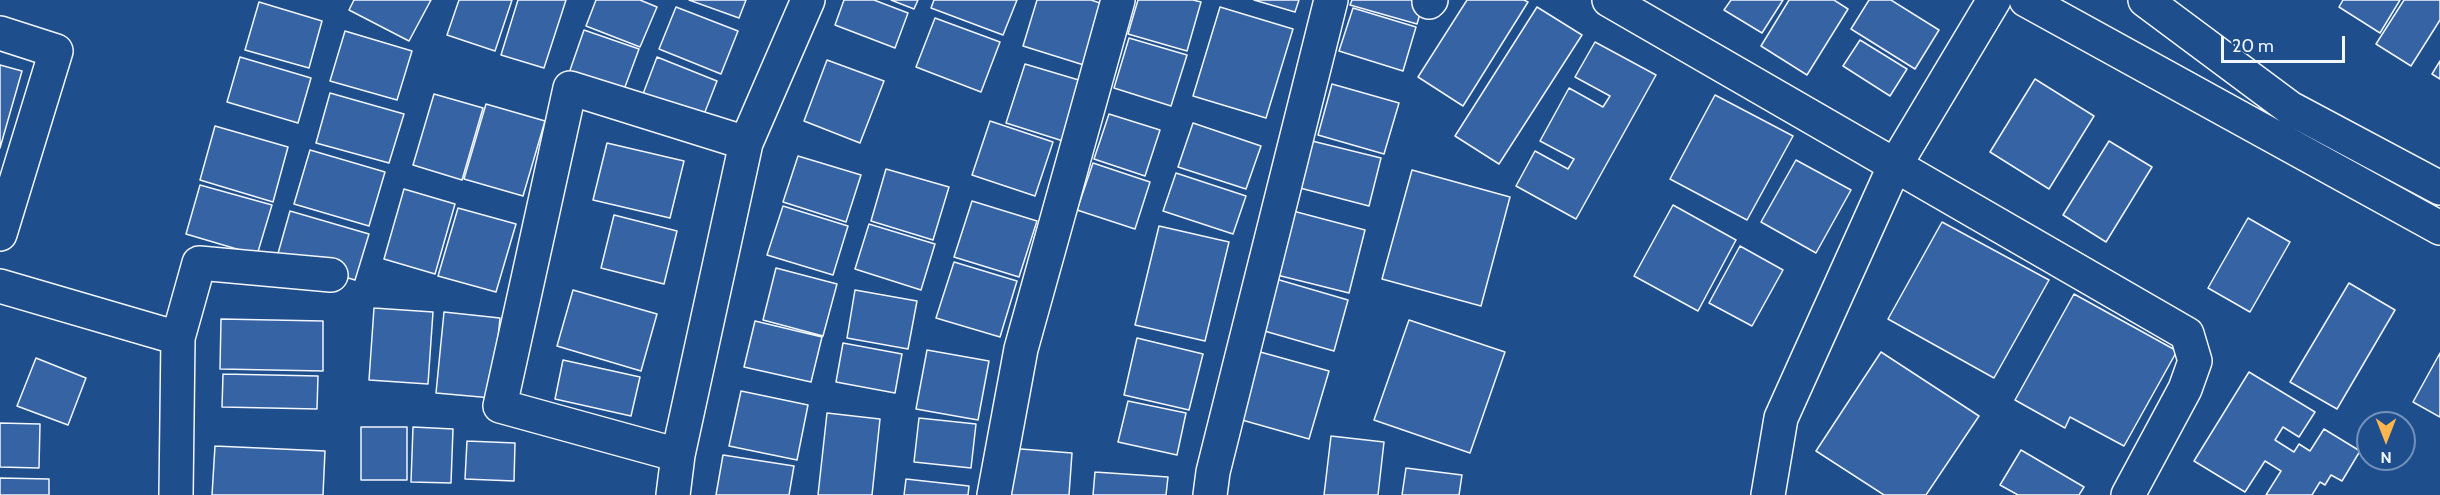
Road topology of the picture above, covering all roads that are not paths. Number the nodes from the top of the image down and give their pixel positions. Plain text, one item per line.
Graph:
1 (808, 0) edge
2 (1118, 0) edge
3 (1331, 0) edge
4 (1609, 0) edge
5 (1994, 0) edge
6 (2026, 0) edge
7 (2145, 0) edge
8 (0, 33) edge
9 (746, 143) junction
10 (1894, 167) junction
11 (2440, 188) edge
12 (2440, 228) edge
13 (0, 234) edge
14 (331, 275) dead end
15 (0, 286) edge
16 (178, 338) junction
17 (678, 455) junction
18 (176, 495) edge
19 (673, 495) edge
20 (994, 495) edge
21 (1210, 495) edge
22 (1768, 495) edge
23 (2128, 495) edge

1 - 9 street
2 - 20 street
3 - 21 street
4 - 10 street
5 - 10 street
6 - 12 street
7 - 11 street
8 - 13 street
9 - 17 street
9 - 17 street
10 - 22 street
10 - 23 street
14 - 16 street
15 - 16 street
16 - 18 street
17 - 19 street

